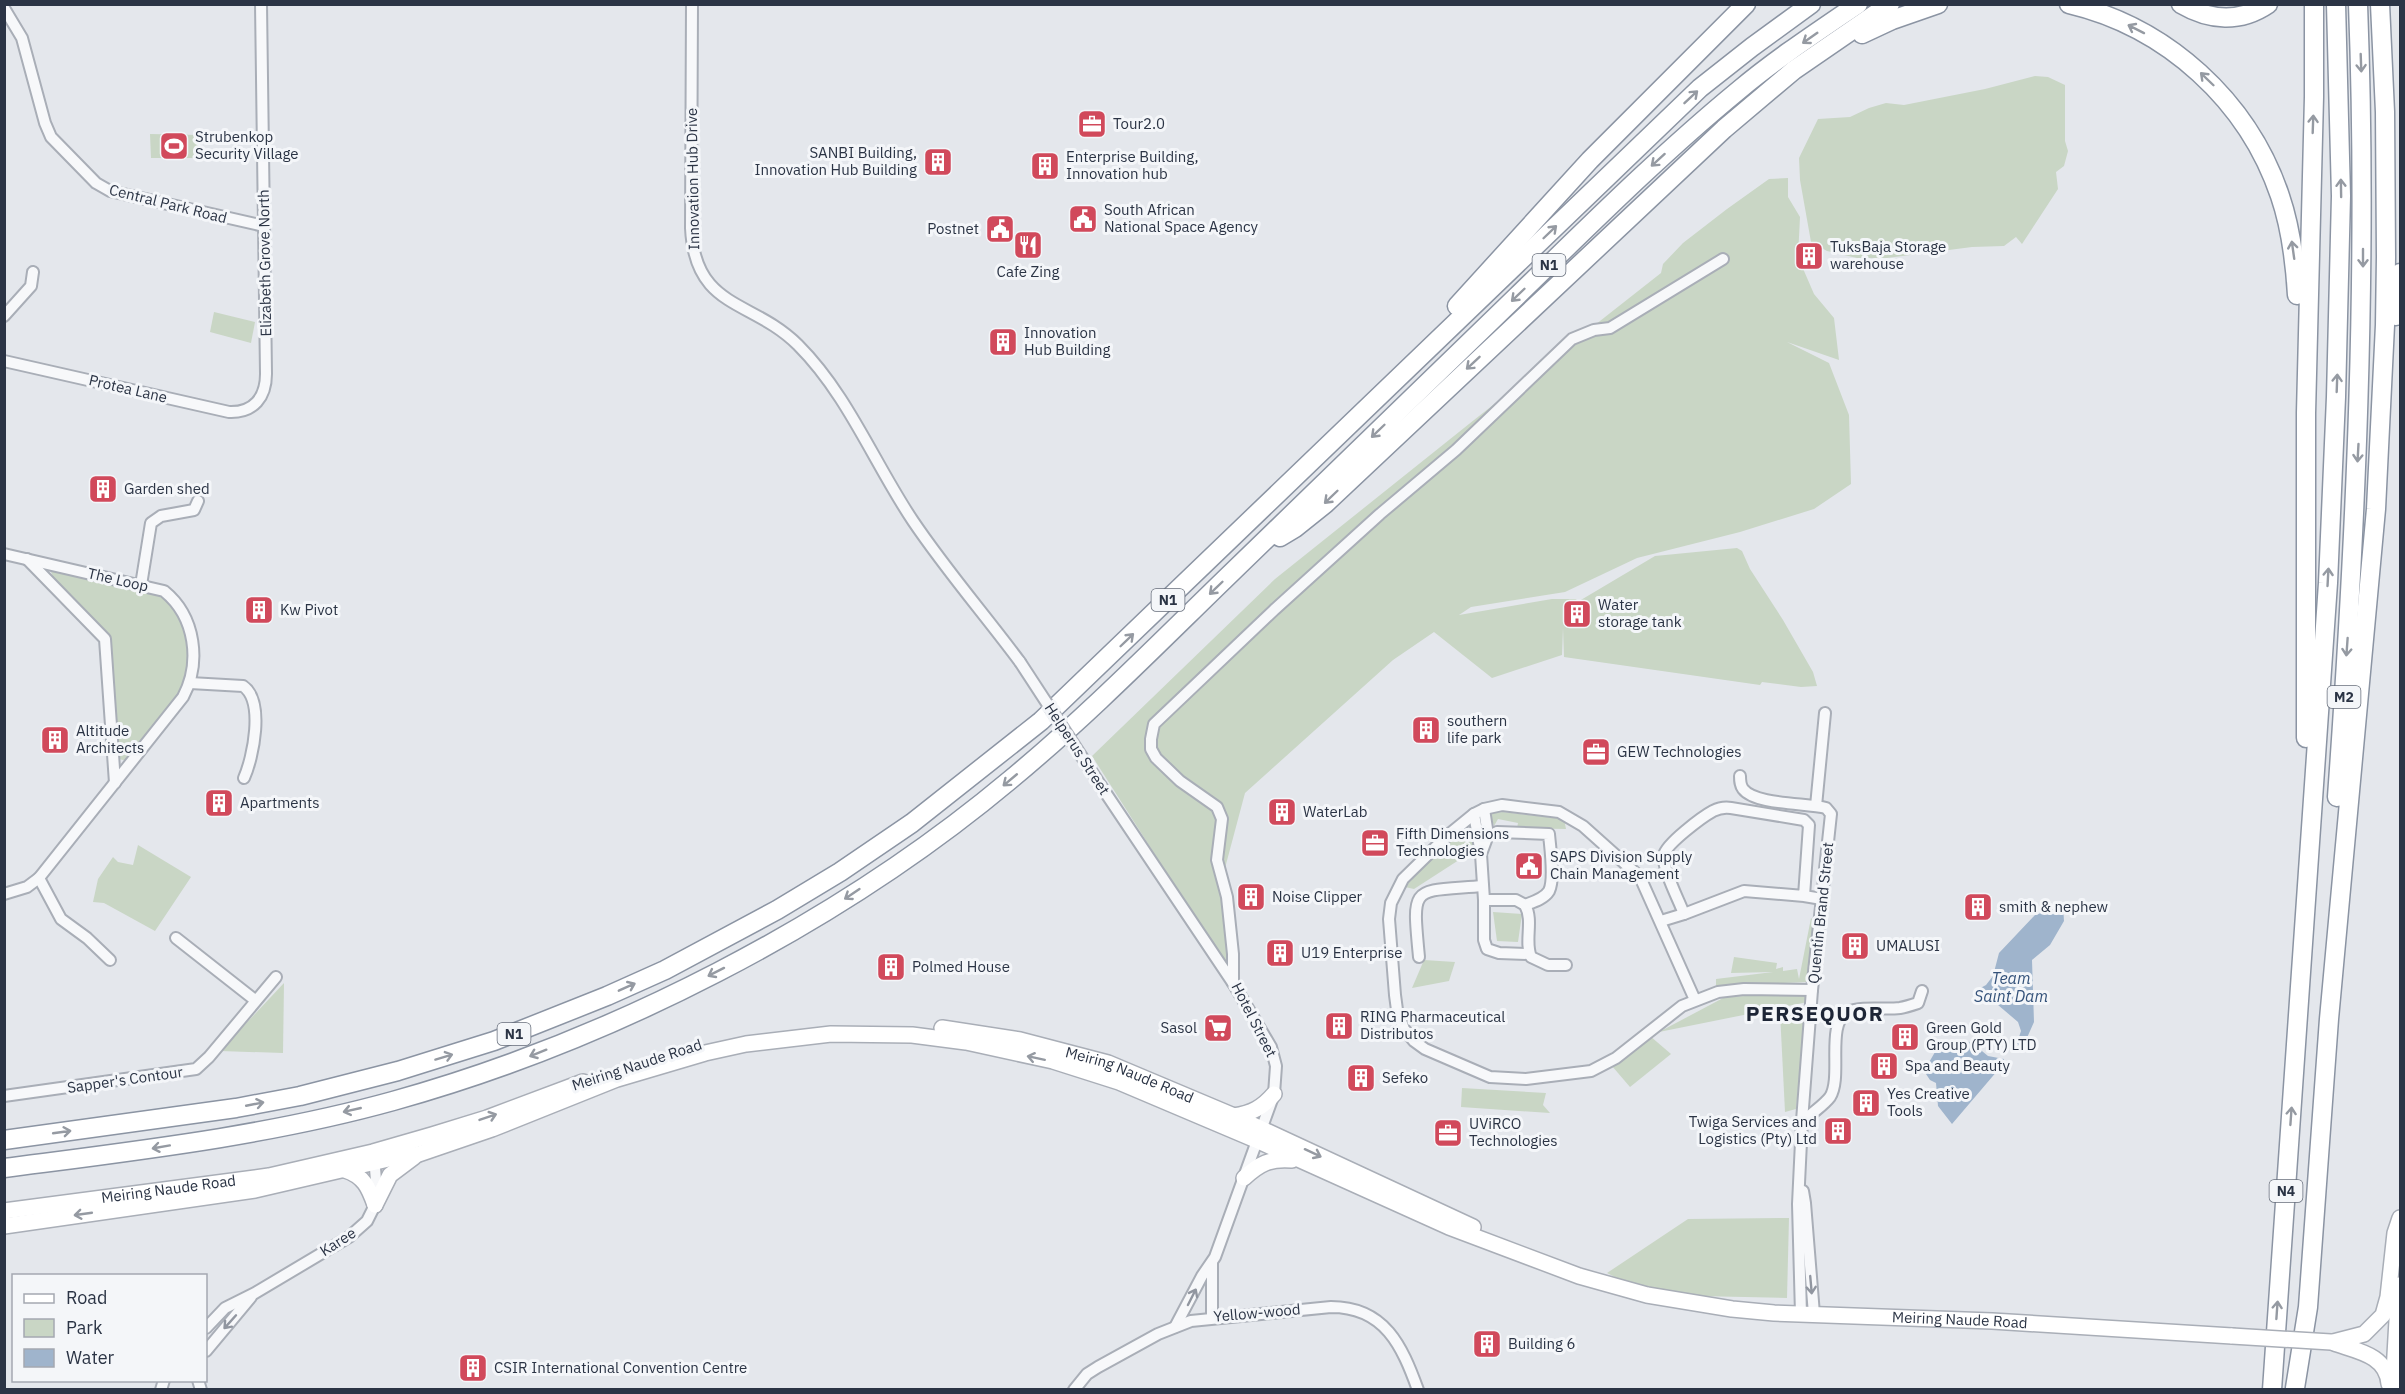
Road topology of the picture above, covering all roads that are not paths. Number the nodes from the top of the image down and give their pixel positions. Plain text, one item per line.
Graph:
1 (261, 4) edge
2 (692, 4) edge
3 (1811, 4) edge
4 (1858, 4) edge
5 (1890, 4) edge
6 (1938, 4) edge
7 (2069, 4) edge
8 (2181, 4) edge
9 (2268, 4) edge
10 (2314, 4) edge
11 (2336, 4) edge
12 (2358, 4) edge
13 (2380, 4) edge
14 (1743, 7) edge
15 (4, 8) edge
16 (1763, 96) junction
17 (264, 226) junction
18 (1723, 259) dead end
19 (33, 272) dead end
20 (2400, 273) edge
21 (4, 316) edge
22 (4, 361) edge
23 (251, 407) joint
24 (2306, 413) junction
25 (198, 501) dead end
26 (2376, 509) junction
27 (913, 520) joint
28 (1251, 521) junction
29 (1258, 548) junction
30 (4, 554) edge
31 (27, 559) junction
32 (141, 585) junction
33 (190, 683) junction
34 (1825, 713) dead end
35 (1740, 776) dead end
36 (244, 778) dead end
37 (115, 783) junction
38 (1816, 806) junction
39 (1479, 812) junction
40 (1497, 832) dead end
41 (39, 878) junction
42 (1483, 886) junction
43 (4, 894) edge
44 (1804, 896) junction
45 (1822, 899) junction
46 (1484, 900) junction
47 (1525, 905) junction
48 (1684, 914) junction
49 (1661, 921) junction
50 (176, 938) dead end
51 (1529, 954) junction
52 (1419, 957) dead end
53 (110, 960) dead end
54 (1566, 965) dead end
55 (276, 976) dead end
56 (1233, 983) junction
57 (1812, 990) junction
58 (1922, 991) dead end
59 (2300, 992) junction
60 (255, 1000) junction
61 (1695, 1000) junction
62 (1274, 1094) junction
63 (4, 1096) edge
64 (1234, 1116) junction
65 (1806, 1119) dead end
66 (1258, 1135) junction
67 (4, 1140) edge
68 (416, 1155) junction
69 (374, 1157) junction
70 (1300, 1161) junction
71 (4, 1168) edge
72 (345, 1170) junction
73 (1244, 1178) junction
74 (375, 1205) junction
75 (4, 1210) edge
76 (2400, 1218) edge
77 (4, 1226) edge
78 (1526, 1255) junction
79 (2400, 1258) edge
80 (1212, 1263) junction
81 (255, 1293) junction
82 (1808, 1314) junction
83 (1212, 1317) junction
84 (1175, 1327) junction
85 (207, 1328) edge
86 (207, 1330) edge
87 (216, 1337) junction
88 (2332, 1342) junction
89 (207, 1350) edge
90 (2398, 1351) edge
91 (2295, 1388) edge
92 (1074, 1389) edge
93 (1418, 1389) edge
94 (2272, 1389) edge
95 (2392, 1389) edge

1 - 17 street, Elizabeth Grove North
2 - 27 street, Innovation Hub Drive
28 -> 3 highway, N1
4 -> 29 highway, N1
5 - 16 highway
6 - 16 highway
24 -> 7 highway
8 - 9 highway
24 -> 10 highway
59 -> 11 highway, M2
12 -> 91 highway, M2
13 - 26 highway
14 - 28 highway
15 - 17 street, Central Park Road
16 -> 29 highway
17 - 23 street, Elizabeth Grove North
18 - 56 street, Hotel Street
19 - 21 street
20 - 26 highway
22 - 23 street, Protea Lane
24 - 59 highway
25 - 32 street
26 - 91 highway
27 - 56 street, Helperus Street, bridge
67 -> 28 highway, N1
29 -> 71 highway, N1
30 - 31 street, The Loop
31 - 32 street, The Loop
31 - 37 street
32 - 33 street, The Loop
33 - 36 street
33 - 37 street, The Loop
34 - 38 street
35 - 38 street
37 - 41 street, The Loop
38 - 45 street, Quentin Brand Street
39 - 42 street
39 - 49 street
39 - 61 street
40 - 47 street
41 - 43 street, The Loop
41 - 53 street
42 - 46 street
42 - 52 street
44 - 45 street
44 - 48 street
44 - 48 street
45 - 57 street, Quentin Brand Street
46 - 47 street
46 - 51 street
47 - 51 street
48 - 49 street
49 - 61 street
50 - 60 street
51 - 54 street
55 - 60 street, Sapper's Contour
56 - 62 street, Hotel Street
57 - 61 street
57 - 82 street, Quentin Brand Street
58 - 65 street
94 -> 59 highway, N4
60 - 63 street, Sapper's Contour
62 - 64 street
62 - 66 street, Hotel Street
64 - 66 street, Meiring Naude Road
69 -> 64 street, Meiring Naude Road
66 -> 68 street, Meiring Naude Road
66 - 70 street, Meiring Naude Road
66 - 73 street, Hotel Street
66 -> 78 street, Meiring Naude Road
68 - 69 street, Meiring Naude Road
68 - 74 street
69 - 72 street, Meiring Naude Road
69 - 74 street
69 - 75 street, Meiring Naude Road
70 - 73 street
70 - 78 street, Meiring Naude Road
72 - 74 street
72 -> 77 street, Meiring Naude Road
73 - 80 street, Hotel Street
74 - 81 street, Karee
76 - 88 street
78 - 82 street, Meiring Naude Road
79 - 90 street
80 - 83 street
84 -> 80 street
81 - 85 street, Karee
81 -> 87 street, Karee
82 - 88 street, Meiring Naude Road, bridge
83 - 84 street, Yellow-wood
83 - 93 street, Yellow-wood
84 - 92 street, Yellow-wood
86 - 87 street
87 - 89 street, Karee
88 - 90 street, Meiring Naude Road
88 - 95 street
90 - 95 street

